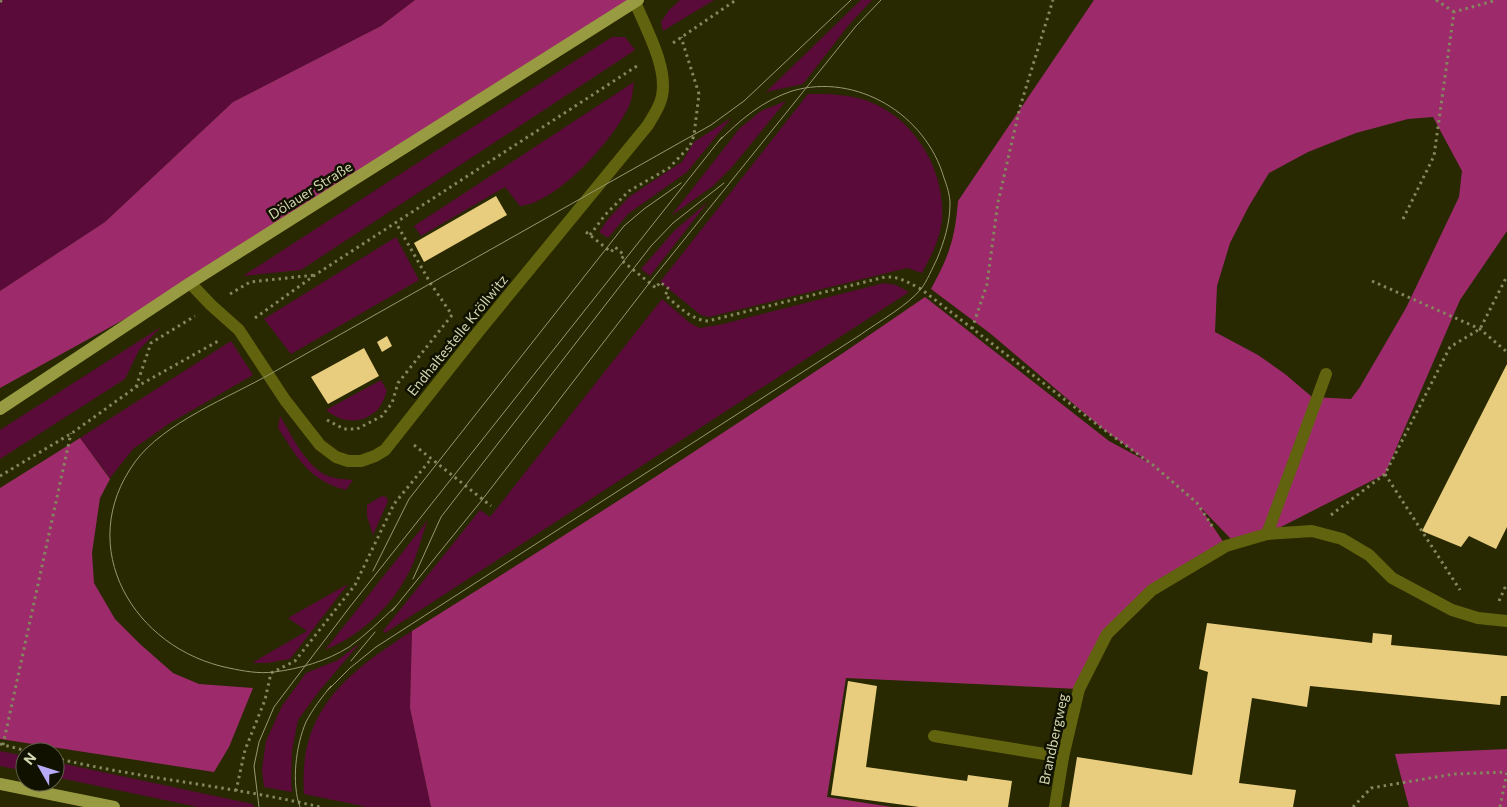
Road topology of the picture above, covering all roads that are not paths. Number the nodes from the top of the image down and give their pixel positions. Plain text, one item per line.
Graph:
1 (637, 1) edge
2 (190, 283) junction
3 (1326, 374) dead end
4 (0, 409) edge
5 (1267, 534) junction
6 (1507, 621) edge
7 (934, 736) dead end
8 (1063, 757) junction
9 (0, 784) edge
10 (114, 807) edge
11 (1055, 807) edge

1 - 2 main road, Dölauer Straße
1 - 2 lane, Endhaltestelle Kröllwitz
2 - 4 main road, Dölauer Straße
3 - 5 lane
5 - 6 lane, Brandbergweg
5 - 8 lane, Brandbergweg
7 - 8 lane
8 - 11 lane, Brandbergweg
9 - 10 main road

